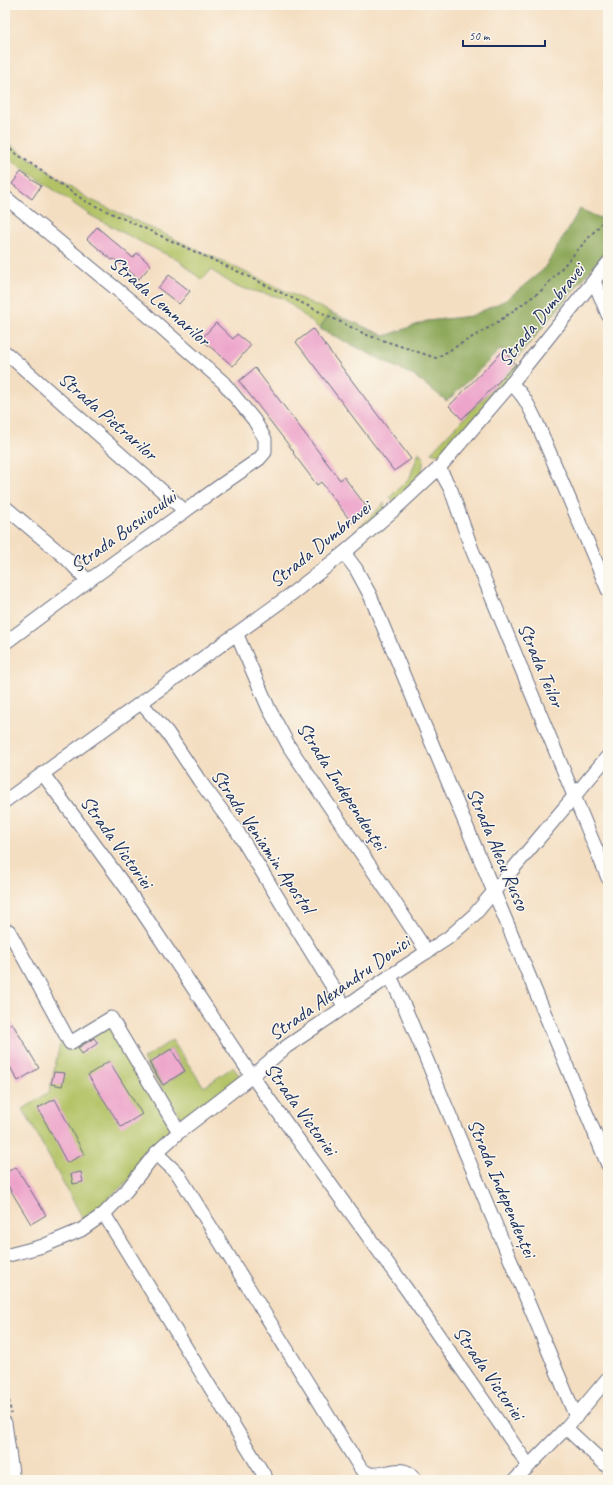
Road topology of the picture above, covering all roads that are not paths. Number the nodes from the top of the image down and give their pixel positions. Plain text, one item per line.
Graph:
1 (5, 197) edge
2 (608, 263) edge
3 (594, 281) junction
4 (608, 315) edge
5 (5, 352) edge
6 (511, 384) junction
7 (265, 452) joint
8 (439, 468) junction
9 (5, 507) edge
10 (185, 511) junction
11 (344, 553) junction
12 (88, 581) junction
13 (608, 590) edge
14 (237, 634) junction
15 (5, 643) edge
16 (141, 703) junction
17 (608, 756) edge
18 (43, 774) junction
19 (574, 797) junction
20 (5, 801) edge
21 (608, 878) edge
22 (494, 892) junction
23 (9, 931) dead end
24 (427, 952) junction
25 (390, 976) junction
26 (345, 1007) junction
27 (252, 1076) junction
28 (179, 1132) junction
29 (156, 1153) junction
30 (608, 1165) edge
31 (104, 1214) junction
32 (5, 1256) edge
33 (608, 1378) edge
34 (576, 1417) junction
35 (5, 1423) edge
36 (566, 1428) junction
37 (529, 1466) junction
38 (608, 1467) edge
39 (13, 1480) edge
40 (267, 1480) edge
41 (415, 1480) edge
42 (515, 1480) edge

1 - 7 street, Strada Lemnarilor
2 - 3 street, Strada Dumbravei
3 - 4 street
3 - 6 street, Strada Dumbravei
5 - 10 street, Strada Pietrarilor
6 - 8 street, Strada Dumbravei
6 - 13 street
7 - 10 street, Strada Busuiocului
8 - 11 street, Strada Dumbravei
8 - 19 street, Strada Teilor
9 - 12 street
10 - 12 street, Strada Busuiocului
11 - 14 street, Strada Dumbravei
11 - 22 street, Strada Alecu Russo
12 - 15 street, Strada Busuiocului
14 - 16 street, Strada Dumbravei
14 - 24 street, Strada Independenţei
16 - 18 street, Strada Dumbravei
16 - 26 street, Strada Veniamin Apostol
17 - 19 street, Strada Alexandru Donici
18 - 20 street, Strada Dumbravei
18 - 27 street, Strada Victoriei
19 - 21 street, Strada Teilor
19 - 22 street, Strada Alexandru Donici
22 - 24 street, Strada Alexandru Donici
22 - 30 street, Strada Alecu Russo
23 - 28 street
24 - 25 street, Strada Alexandru Donici
25 - 26 street, Strada Alexandru Donici
25 - 34 street, Strada Independenței
26 - 27 street, Strada Alexandru Donici
27 - 28 street, Strada Alexandru Donici
27 - 37 street, Strada Victoriei
28 - 29 street, Strada Alexandru Donici
29 - 31 street, Strada Alexandru Donici
29 - 41 street
31 - 32 street, Strada Alexandru Donici
31 - 40 street
33 - 34 street
34 - 36 street
35 - 39 street
36 - 37 street
36 - 38 street
37 - 42 street

